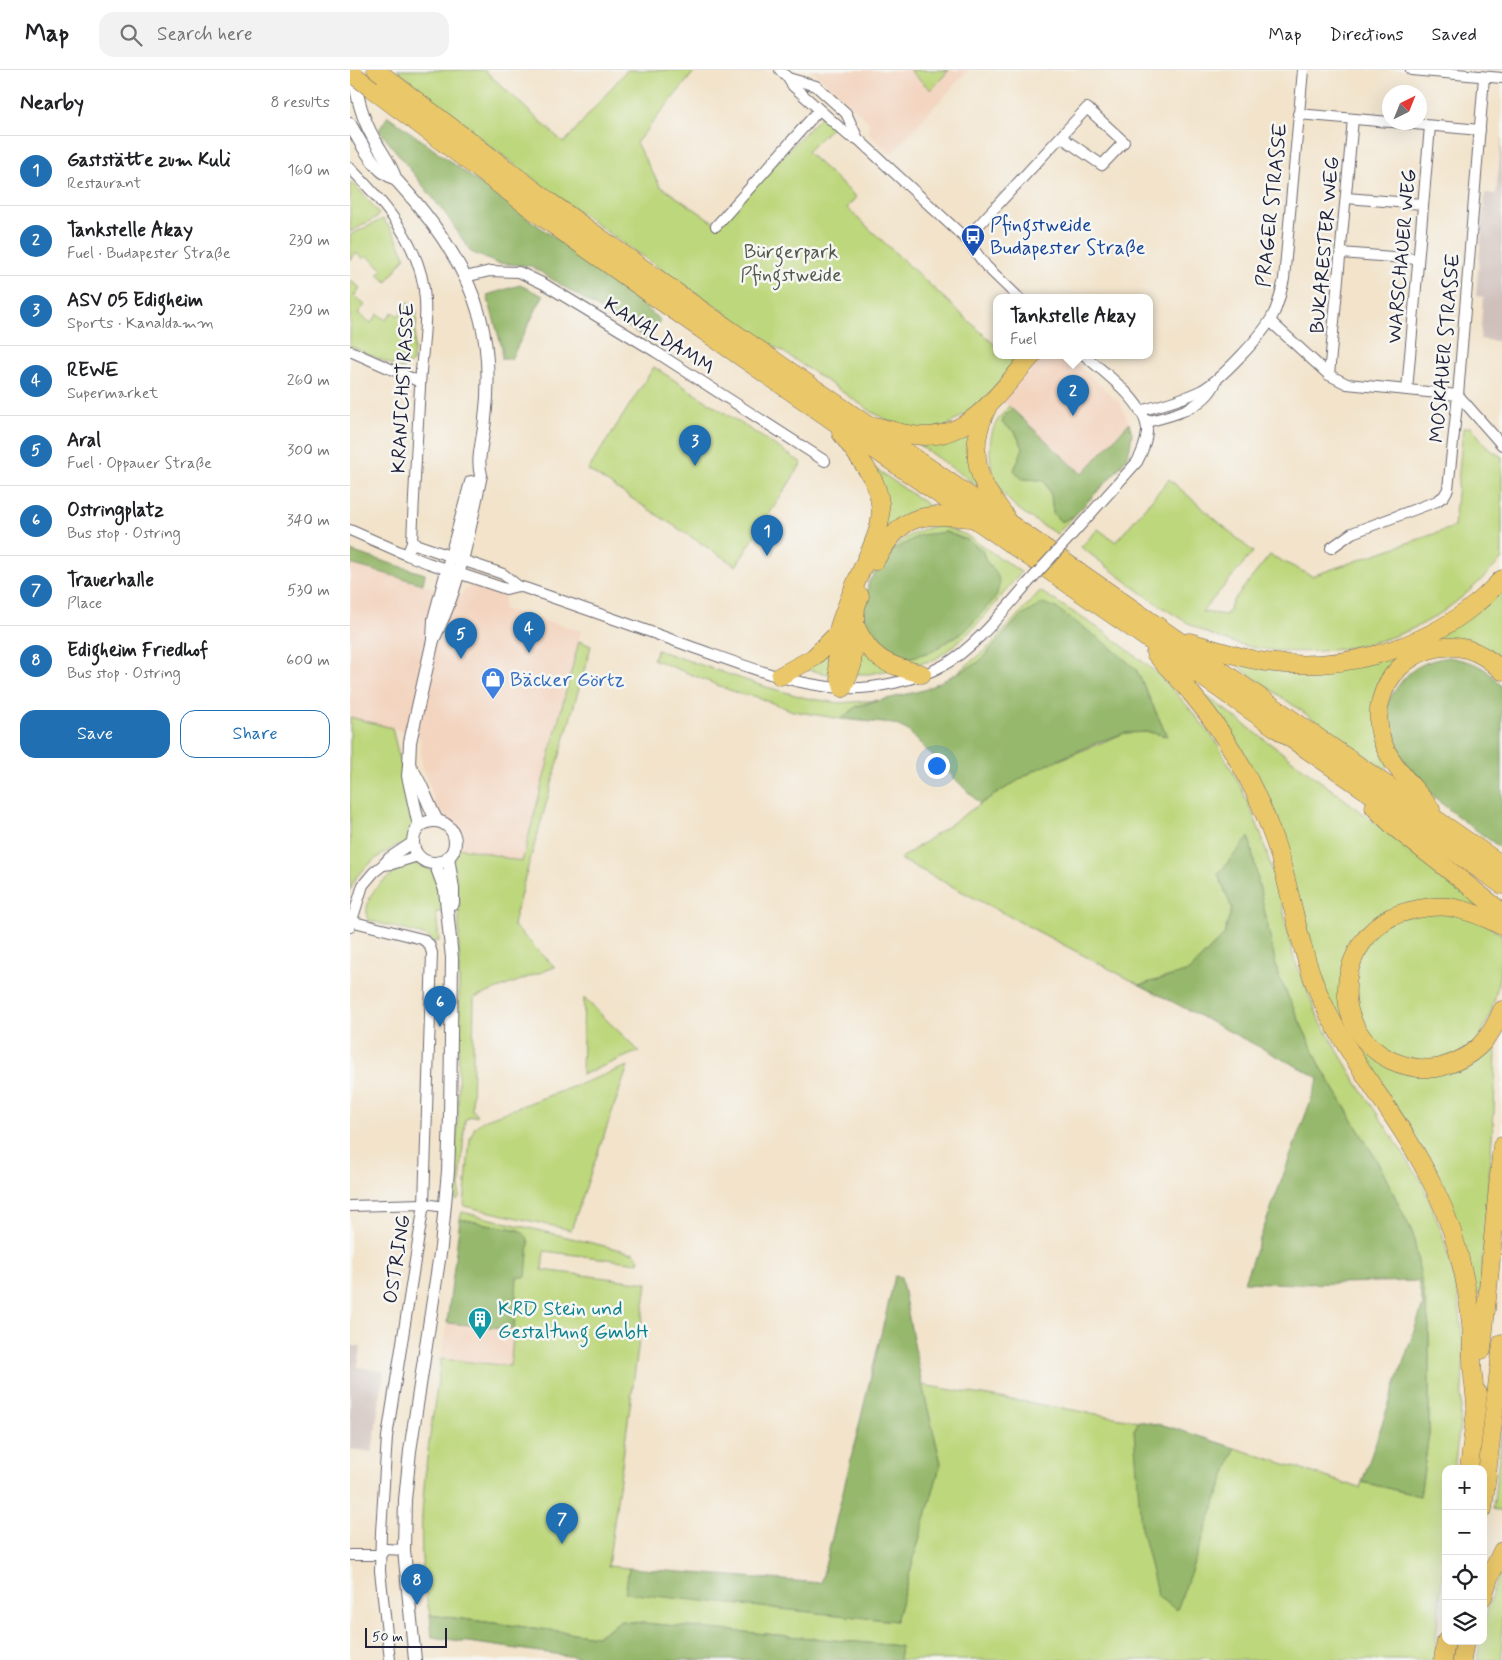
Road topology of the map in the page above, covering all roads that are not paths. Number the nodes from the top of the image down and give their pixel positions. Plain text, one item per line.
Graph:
1 (353, 70) edge
2 (376, 70) edge
3 (780, 70) edge
4 (1303, 70) edge
5 (1411, 70) edge
6 (350, 72) edge
7 (1484, 77) junction
8 (788, 78) junction
9 (1502, 78) edge
10 (819, 110) junction
11 (1298, 114) junction
12 (1353, 119) junction
13 (1382, 121) edge
14 (350, 124) edge
15 (1427, 126) edge
16 (1430, 126) junction
17 (1480, 130) junction
18 (1061, 137) junction
19 (858, 139) junction
20 (350, 168) edge
21 (396, 180) junction
22 (1346, 198) junction
23 (1423, 204) junction
24 (716, 226) dead end
25 (966, 239) junction
26 (1341, 253) junction
27 (1418, 259) junction
28 (465, 277) junction
29 (1015, 294) edge
30 (1270, 320) junction
31 (350, 351) edge
32 (1029, 359) edge
33 (1089, 359) edge
34 (1330, 375) junction
35 (1216, 381) junction
36 (420, 382) junction
37 (1407, 390) junction
38 (1458, 395) junction
39 (988, 406) junction
40 (1140, 411) junction
41 (1146, 422) junction
42 (833, 423) junction
43 (865, 424) junction
44 (1502, 445) edge
45 (825, 461) dead end
46 (971, 518) junction
47 (1011, 524) junction
48 (350, 530) edge
49 (412, 543) junction
50 (1331, 548) dead end
51 (407, 555) junction
52 (457, 558) junction
53 (453, 571) junction
54 (1502, 579) edge
55 (518, 586) junction
56 (854, 624) junction
57 (837, 634) junction
58 (1140, 635) junction
59 (1173, 637) junction
60 (1502, 671) edge
61 (922, 674) junction
62 (780, 676) junction
63 (843, 688) junction
64 (410, 765) junction
65 (1344, 777) junction
66 (437, 821) junction
67 (1440, 822) junction
68 (420, 826) junction
69 (413, 842) junction
70 (418, 856) junction
71 (448, 857) junction
72 (435, 862) junction
73 (383, 865) junction
74 (1502, 865) edge
75 (1502, 885) edge
76 (1502, 912) edge
77 (351, 923) edge
78 (1502, 926) edge
79 (451, 945) junction
80 (1502, 1010) edge
81 (1502, 1146) edge
82 (424, 1204) junction
83 (350, 1206) edge
84 (445, 1207) junction
85 (1502, 1343) edge
86 (1476, 1405) junction
87 (1469, 1465) edge
88 (1487, 1473) edge
89 (404, 1550) junction
90 (1502, 1551) edge
91 (350, 1554) edge
92 (380, 1555) junction
93 (1487, 1584) edge
94 (1445, 1645) edge
95 (1464, 1645) edge
96 (390, 1660) edge
97 (415, 1660) edge
98 (1443, 1660) edge
99 (1462, 1660) edge

1 - 21 street
2 - 43 highway
3 - 8 street
4 - 11 street, PRAGER STRASSE
5 - 7 street
6 - 42 highway, bridge
7 - 9 street
7 - 17 street, MOSKAUER STRASSE
8 - 10 street
8 - 19 street
10 - 19 street
10 - 24 street
11 - 12 street
11 - 30 street, PRAGER STRASSE
12 - 13 street
12 - 22 street, BUKARESTER WEG
14 - 21 street
15 - 16 street
16 - 17 street
16 - 23 street, WARSCHAUER WEG
17 - 38 street, MOSKAUER STRASSE
18 - 18 street
18 - 25 street
19 - 25 street
20 - 36 street, KRANICHSTRASSE
21 - 28 street
22 - 23 street
22 - 26 street, BUKARESTER WEG
23 - 27 street, WARSCHAUER WEG
25 - 29 street
26 - 27 street
26 - 34 street, BUKARESTER WEG
27 - 37 street, WARSCHAUER WEG
28 - 45 street, KANALDAMM
28 - 52 street
30 - 34 street
30 - 35 street, PRAGER STRASSE
31 - 36 street
32 - 39 highway
33 - 40 street
34 - 37 street
35 - 40 street, PRAGER STRASSE
35 - 41 street, PRAGER STRASSE
36 - 49 street, KRANICHSTRASSE
37 - 38 street
38 - 44 street
38 - 50 street, MOSKAUER STRASSE
39 - 43 highway
39 - 47 highway
40 - 41 street
41 - 61 street, bridge
42 - 46 highway
42 - 57 highway
43 - 47 highway
46 - 56 highway
46 - 58 highway
47 - 59 highway
48 - 51 street
49 - 51 street, KRANICHSTRASSE
49 - 52 street
51 - 53 street
52 - 53 street
52 - 55 street
53 - 55 street
53 - 64 street
54 - 59 highway
55 - 62 street
56 - 61 highway
56 - 63 highway
57 - 62 highway
57 - 63 highway
58 - 65 highway
58 - 86 highway
59 - 67 highway
60 - 67 highway
61 - 63 street
62 - 63 street
64 - 66 street
64 - 68 street
65 - 75 highway
65 - 76 highway
66 - 68 street
66 - 71 street
67 - 74 highway
68 - 69 street
69 - 70 street
69 - 73 street
70 - 72 street
70 - 73 street
71 - 72 street
71 - 79 street, OSTRING
72 - 79 street, OSTRING
73 - 77 street
77 - 82 street, OSTRING
78 - 80 highway
79 - 84 street, OSTRING
81 - 86 highway
82 - 83 street
82 - 84 street
82 - 92 street, OSTRING
84 - 89 street, OSTRING
85 - 88 highway
86 - 87 highway
89 - 92 street
89 - 97 street, OSTRING
90 - 93 highway
91 - 92 street
92 - 96 street, OSTRING
94 - 98 highway
95 - 99 highway

